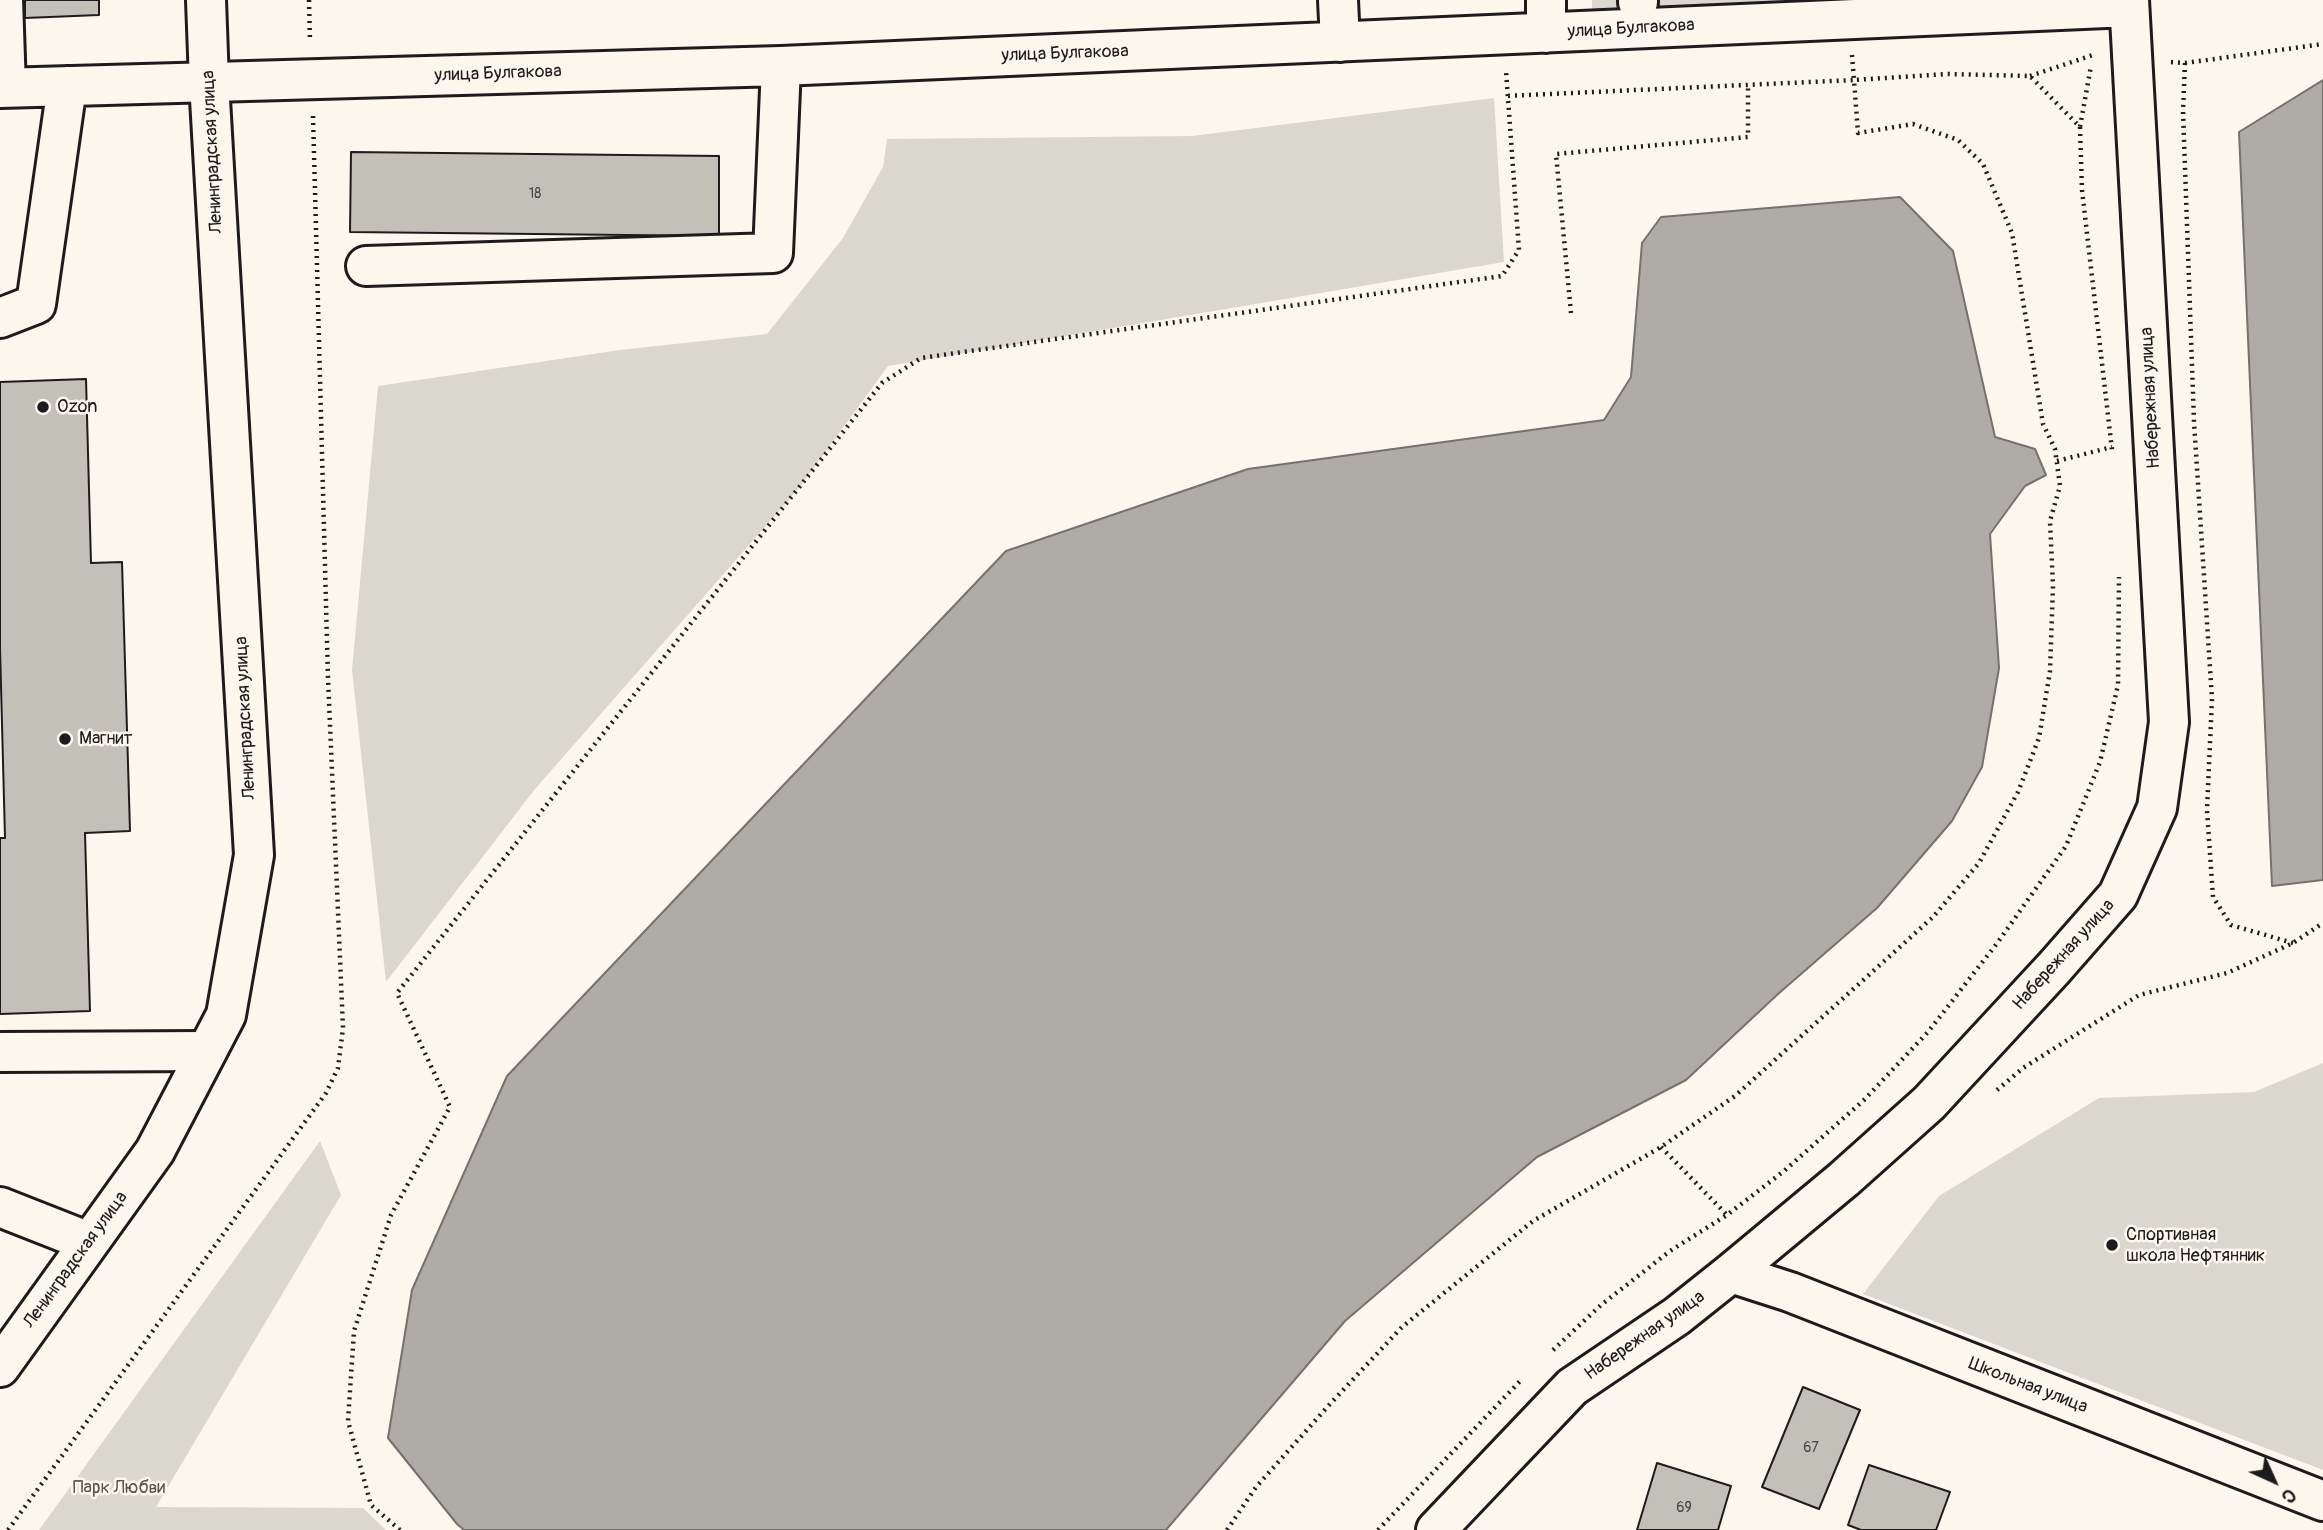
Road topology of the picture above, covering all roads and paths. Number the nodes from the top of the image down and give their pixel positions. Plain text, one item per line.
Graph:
1 (4, 0) edge
2 (206, 0) edge
3 (1338, 0) edge
4 (2129, 3) edge
5 (1848, 10) edge
6 (1546, 16) edge
7 (1505, 35) junction
8 (1340, 42) junction
9 (2323, 44) edge
10 (2093, 55) junction
11 (2132, 58) junction
12 (2185, 63) junction
13 (781, 66) junction
14 (2030, 76) junction
15 (1854, 80) junction
16 (209, 82) junction
17 (1748, 85) junction
18 (67, 86) junction
19 (3, 88) edge
20 (1506, 96) junction
21 (2080, 127) junction
22 (366, 266) dead end
23 (1571, 313) dead end
24 (0, 318) edge
25 (2112, 447) junction
26 (2113, 460) dead end
27 (2057, 461) junction
28 (2119, 564) dead end
29 (2323, 923) edge
30 (2293, 943) junction
31 (207, 1051) junction
32 (0, 1052) edge
33 (1992, 1095) dead end
34 (1661, 1147) junction
35 (0, 1207) edge
36 (1727, 1214) junction
37 (89, 1242) junction
38 (1731, 1273) junction
39 (1550, 1353) dead end
40 (0, 1367) edge
41 (1530, 1371) dead end
42 (2323, 1501) edge
43 (400, 1530) edge
44 (1227, 1530) edge
45 (1378, 1530) edge
46 (1436, 1530) edge

1 - 19 street
2 - 16 street, Ленинградская улица
3 - 8 street
4 - 5 street, улица Булгакова
4 - 11 street, Набережная улица
5 - 6 street, улица Булгакова
5 - 15 path
6 - 7 street, улица Булгакова
7 - 8 street, улица Булгакова
7 - 20 path
8 - 13 street, улица Булгакова
9 - 12 path
10 - 11 path
10 - 14 path
10 - 21 path
11 - 12 path
11 - 38 street, Набережная улица
12 - 30 path
13 - 16 street, улица Булгакова
13 - 22 street
14 - 15 path
14 - 21 path
15 - 17 path
15 - 27 path
16 - 18 street, улица Булгакова
16 - 31 street, Ленинградская улица
17 - 20 path
17 - 23 path
18 - 19 street, улица Булгакова
18 - 24 street
20 - 43 path
21 - 25 path
25 - 26 path
25 - 27 path
27 - 34 path
28 - 36 path
29 - 30 path
30 - 33 path
31 - 32 street
31 - 37 street, Ленинградская улица
34 - 36 path
34 - 44 path
35 - 37 street
36 - 39 path
37 - 40 street, Ленинградская улица
38 - 42 street, Школьная улица
38 - 46 street, Набережная улица
41 - 45 path

